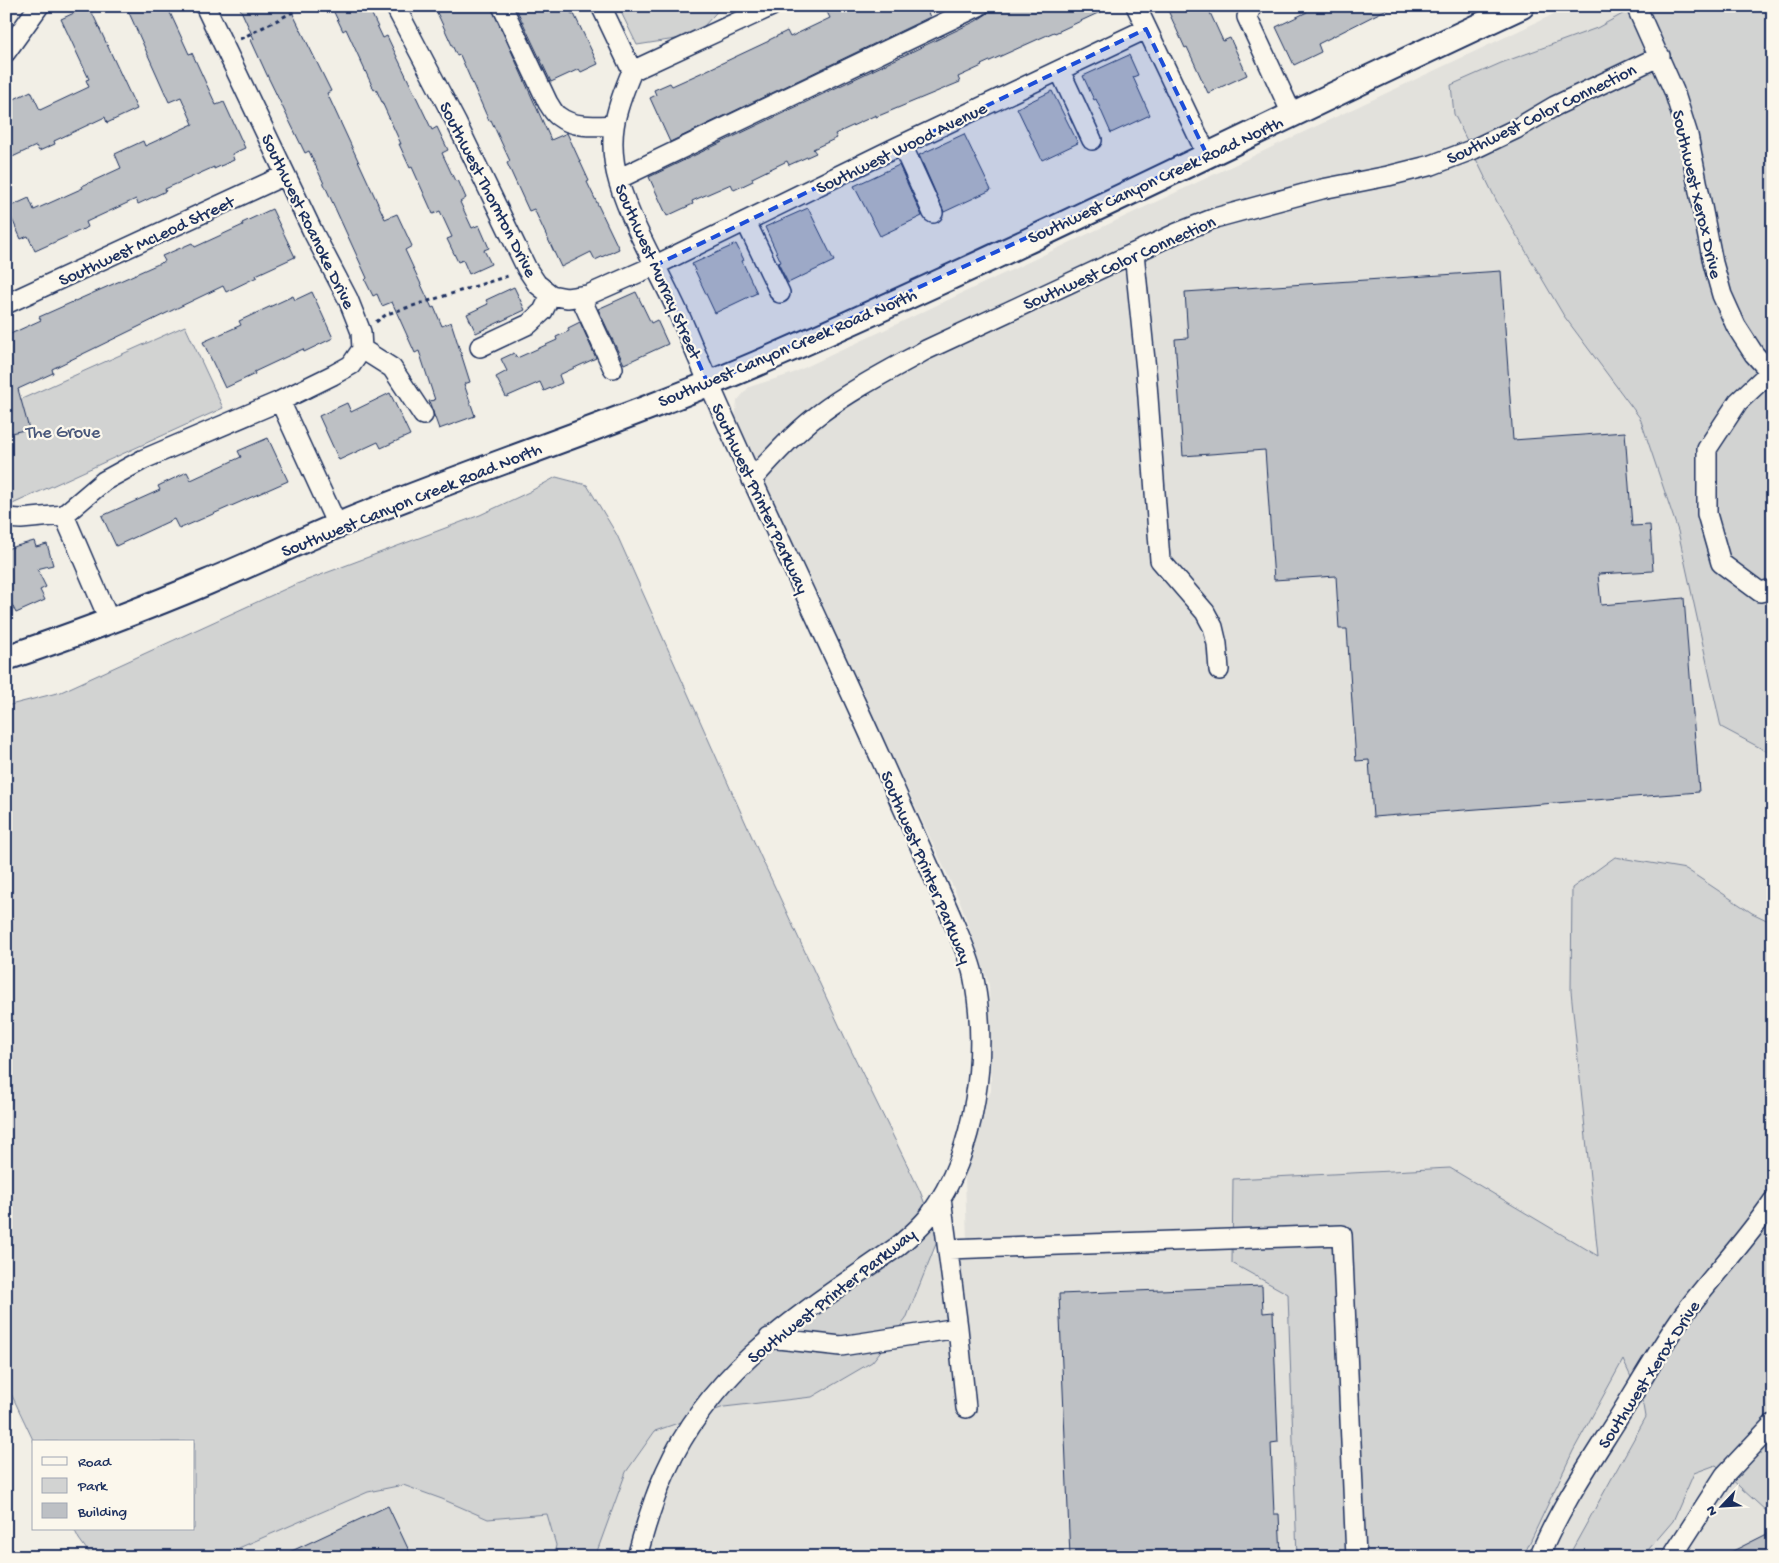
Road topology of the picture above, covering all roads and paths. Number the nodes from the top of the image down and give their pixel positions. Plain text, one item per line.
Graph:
1 (39, 6) edge
2 (205, 6) edge
3 (305, 6) edge
4 (395, 6) edge
5 (502, 6) edge
6 (601, 6) edge
7 (772, 6) edge
8 (979, 6) edge
9 (1136, 6) edge
10 (1522, 6) edge
11 (1636, 6) edge
12 (1247, 10) edge
13 (739, 13) edge
14 (1146, 29) junction
15 (224, 47) junction
16 (6, 52) edge
17 (1660, 56) junction
18 (632, 71) junction
19 (1060, 71) junction
20 (1292, 114) junction
21 (613, 125) junction
22 (1092, 140) dead end
23 (902, 145) junction
24 (1207, 155) junction
25 (285, 175) junction
26 (618, 179) junction
27 (933, 214) dead end
28 (746, 222) junction
29 (1134, 253) junction
30 (656, 265) junction
31 (527, 269) junction
32 (780, 293) dead end
33 (551, 295) junction
34 (580, 296) junction
35 (6, 304) edge
36 (362, 341) junction
37 (480, 347) dead end
38 (613, 368) dead end
39 (1771, 373) edge
40 (708, 384) junction
41 (280, 401) junction
42 (423, 415) dead end
43 (752, 480) junction
44 (64, 515) junction
45 (6, 518) edge
46 (337, 525) junction
47 (1773, 589) edge
48 (110, 622) junction
49 (6, 658) edge
50 (1218, 670) dead end
51 (941, 1198) junction
52 (1773, 1201) edge
53 (949, 1250) junction
54 (958, 1328) junction
55 (769, 1338) junction
56 (966, 1408) dead end
57 (1773, 1424) edge
58 (637, 1557) edge
59 (1356, 1557) edge
60 (1539, 1557) edge
61 (1672, 1557) edge

1 - 16 street
2 - 15 street, Southwest Roanoke Drive
3 - 15 path
4 - 31 street, Southwest Thornton Drive
5 - 21 street
6 - 18 street
7 - 13 street
8 - 26 street
9 - 14 street
10 - 20 main road, Southwest Canyon Creek Road North
11 - 17 street, Southwest Xerox Drive
12 - 20 street
13 - 18 street
14 - 19 street, Southwest Wood Avenue
14 - 24 street
15 - 25 street, Southwest Roanoke Drive
17 - 29 street, Southwest Color Connection
17 - 39 street, Southwest Xerox Drive
18 - 21 street, Southwest Murray Street
19 - 22 street
19 - 23 street, Southwest Wood Avenue
20 - 24 main road, Southwest Canyon Creek Road North
21 - 26 street, Southwest Murray Street
23 - 27 street
23 - 28 street, Southwest Wood Avenue
24 - 40 main road, Southwest Canyon Creek Road North
25 - 35 street, Southwest McLeod Street
25 - 36 street, Southwest Roanoke Drive
26 - 30 street, Southwest Murray Street
28 - 30 street, Southwest Wood Avenue
28 - 32 street
29 - 43 street, Southwest Color Connection
29 - 50 street
30 - 34 street, Southwest Thornton Drive
30 - 40 street, Southwest Murray Street
31 - 33 street, Southwest Thornton Drive
31 - 36 path
33 - 34 street, Southwest Thornton Drive
33 - 37 street
34 - 38 street
36 - 41 street
36 - 42 street
39 - 47 street
40 - 43 street, Southwest Printer Parkway
40 - 46 main road, Southwest Canyon Creek Road North
41 - 44 street
41 - 46 street
43 - 51 street, Southwest Printer Parkway
44 - 45 street
44 - 48 street
46 - 48 main road, Southwest Canyon Creek Road North
48 - 49 main road, Southwest Canyon Creek Road North
51 - 53 street
51 - 55 street, Southwest Printer Parkway
52 - 60 street, Southwest Xerox Drive
53 - 54 street
53 - 59 street
54 - 55 street
54 - 56 street
55 - 58 street, Southwest Printer Parkway
57 - 61 street

